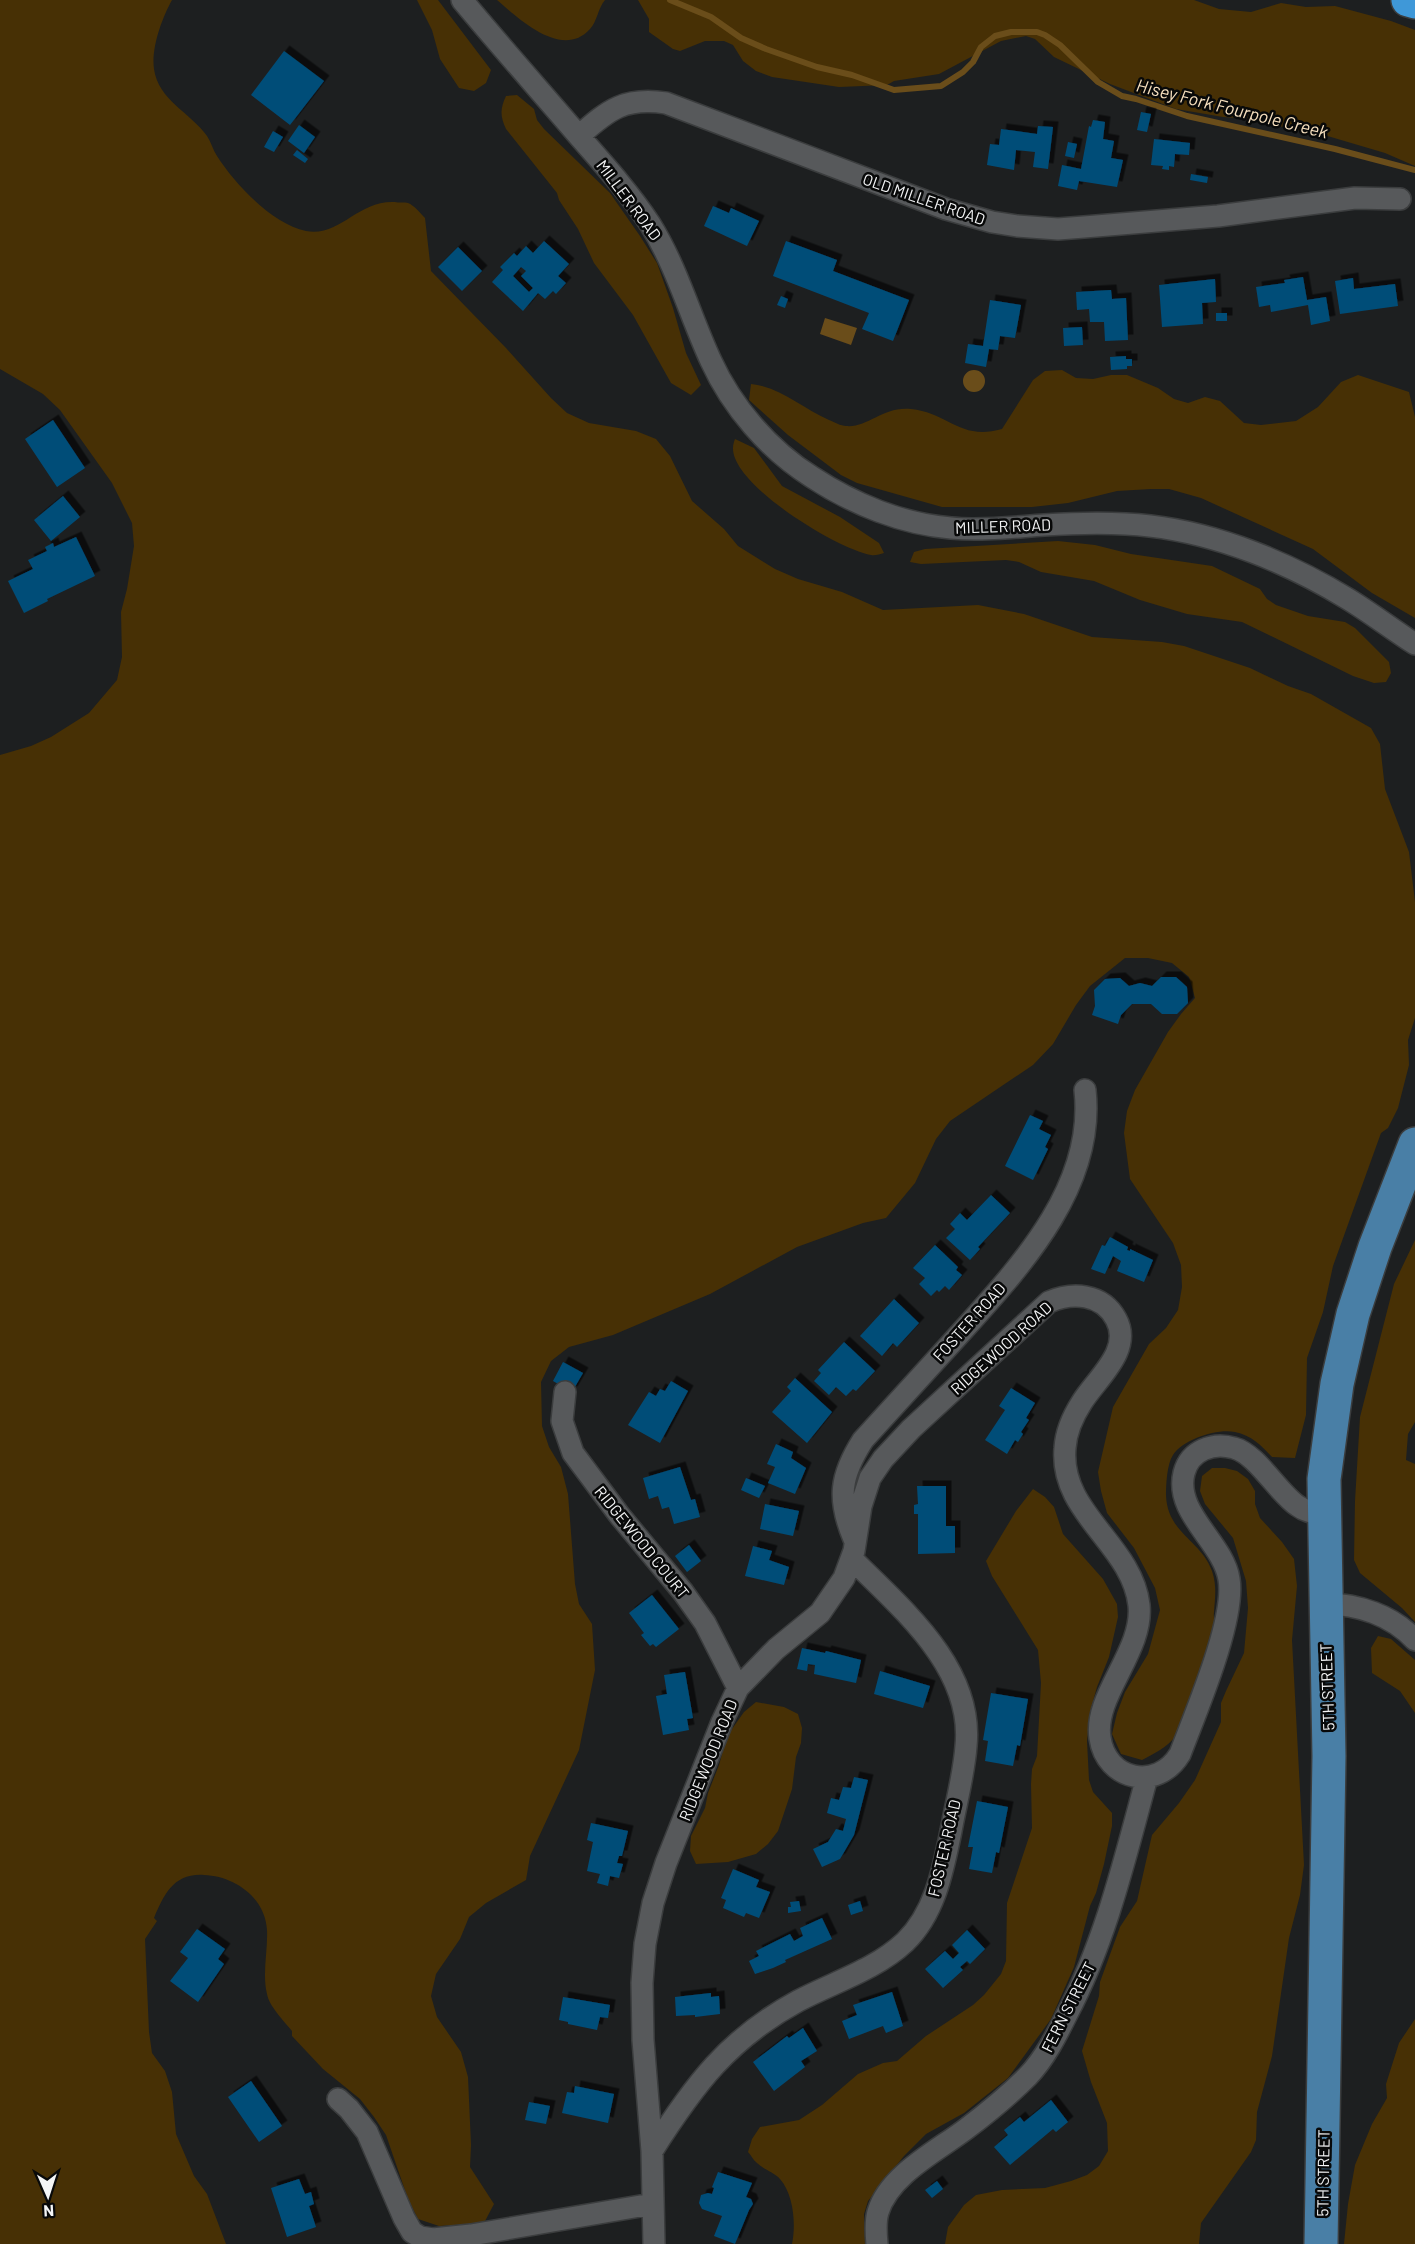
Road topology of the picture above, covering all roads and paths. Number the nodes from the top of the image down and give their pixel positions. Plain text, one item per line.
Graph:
1 (462, 0) edge
2 (1408, 0) edge
3 (1415, 2) edge
4 (579, 136) junction
5 (1400, 199) dead end
6 (1415, 644) edge
7 (1085, 1090) dead end
8 (1415, 1144) edge
9 (565, 1392) dead end
10 (1324, 1515) junction
11 (854, 1551) junction
12 (1325, 1604) junction
13 (1415, 1640) edge
14 (738, 1688) junction
15 (1147, 1777) junction
16 (338, 2099) dead end
17 (652, 2151) junction
18 (652, 2204) junction
19 (654, 2244) edge
20 (877, 2244) edge
21 (1321, 2244) edge

1 - 4 street, MILLER ROAD
2 - 3 highway
4 - 5 street, OLD MILLER ROAD
4 - 6 street, MILLER ROAD
7 - 11 street, FOSTER ROAD
8 - 10 main road, 5TH STREET
9 - 14 street, RIDGEWOOD COURT
10 - 12 main road, 5TH STREET
10 - 15 street
11 - 14 street, RIDGEWOOD ROAD
11 - 15 street, RIDGEWOOD ROAD
11 - 17 street, FOSTER ROAD
12 - 13 street
12 - 21 main road, 5TH STREET
14 - 17 street, RIDGEWOOD ROAD
15 - 20 street, FERN STREET
16 - 18 street
17 - 18 street, RIDGEWOOD ROAD
18 - 19 street, RIDGEWOOD ROAD

